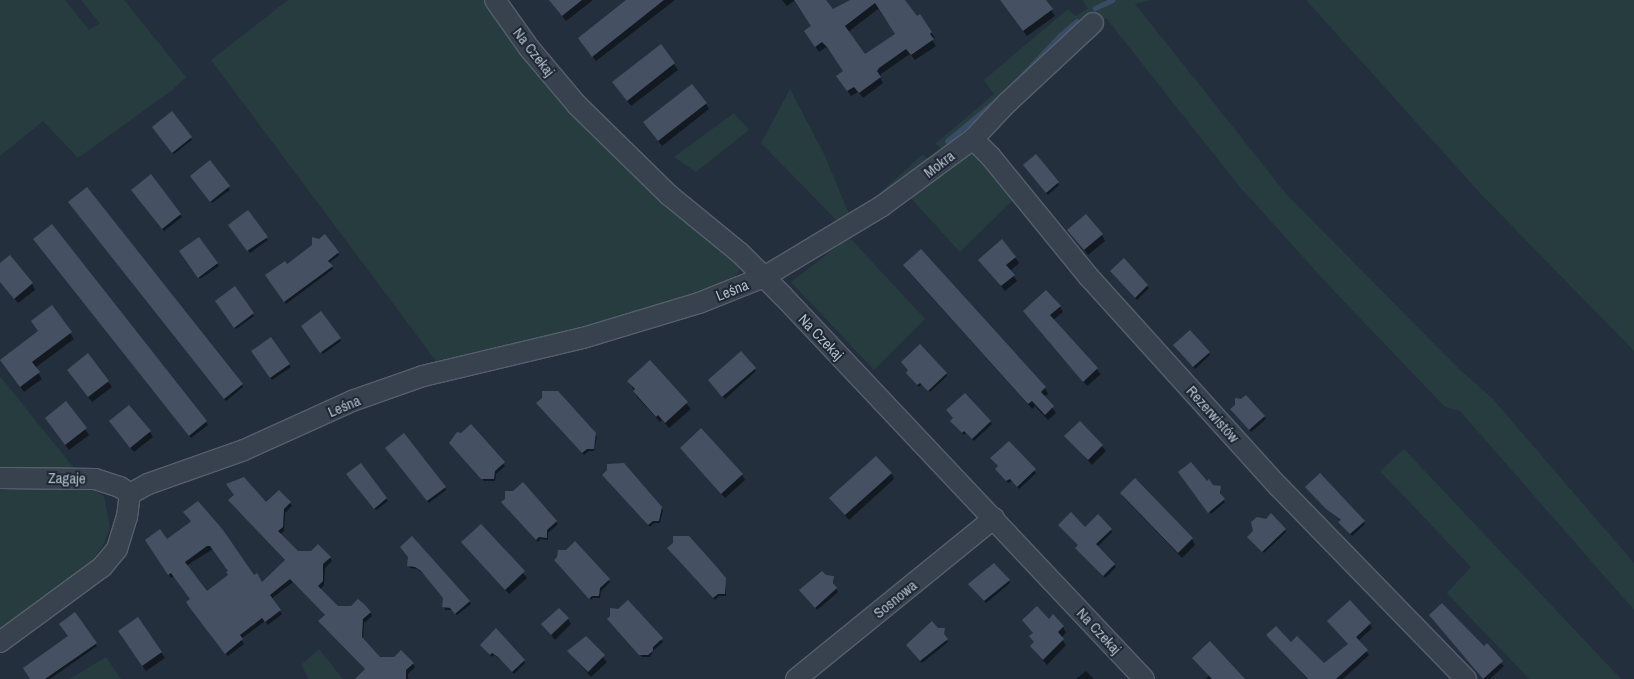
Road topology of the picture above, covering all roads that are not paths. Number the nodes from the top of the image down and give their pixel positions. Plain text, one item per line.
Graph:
1 (495, 0) edge
2 (1093, 23) dead end
3 (973, 139) junction
4 (764, 277) junction
5 (0, 478) edge
6 (130, 494) junction
7 (994, 518) junction
8 (0, 642) edge
9 (796, 679) edge
10 (1144, 679) edge
11 (1466, 679) edge

1 - 4 street, Na Czekaj
2 - 3 street, Mokra
3 - 4 street, Mokra
3 - 11 street, Rezerwistów
4 - 6 street, Leśna
4 - 7 street, Na Czekaj
5 - 6 street, Zagaje
6 - 8 street
7 - 9 street, Sosnowa
7 - 10 street, Na Czekaj

